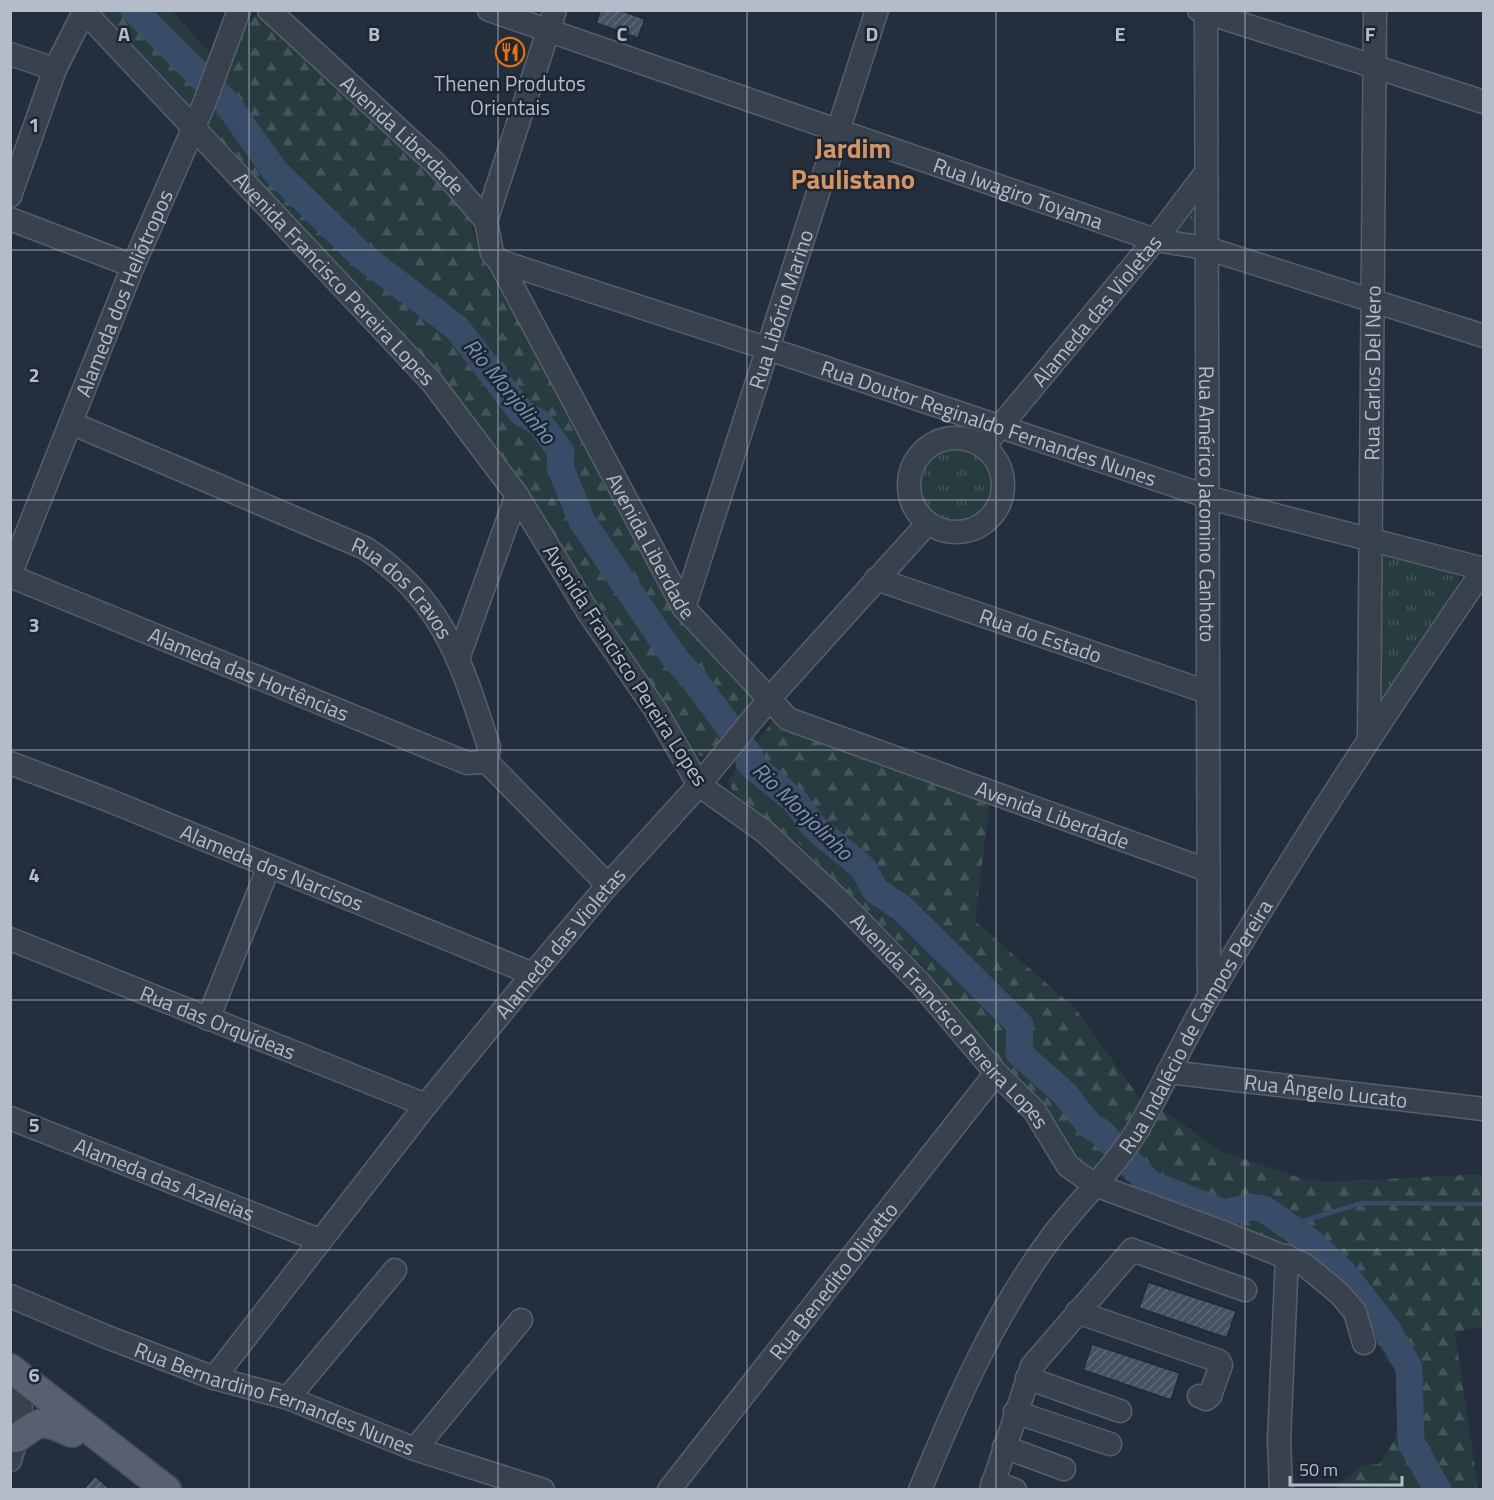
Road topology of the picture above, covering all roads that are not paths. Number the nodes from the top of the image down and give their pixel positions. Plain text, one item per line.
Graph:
1 (239, 10) edge
2 (269, 10) edge
3 (489, 10) edge
4 (877, 10) edge
5 (1375, 10) edge
6 (84, 11) edge
7 (1204, 11) edge
8 (552, 20) edge
9 (10, 54) edge
10 (1373, 67) junction
11 (55, 69) junction
12 (1484, 102) edge
13 (194, 127) junction
14 (840, 130) junction
15 (1205, 174) junction
16 (10, 196) edge
17 (10, 219) edge
18 (486, 221) junction
19 (1155, 240) junction
20 (1206, 248) junction
21 (499, 261) junction
22 (133, 266) junction
23 (1374, 300) junction
24 (1484, 336) edge
25 (769, 349) junction
26 (71, 423) junction
27 (1000, 426) junction
28 (984, 446) junction
29 (517, 495) junction
30 (1206, 496) junction
31 (927, 524) junction
32 (1371, 540) junction
33 (1484, 569) edge
34 (10, 576) edge
35 (876, 579) junction
36 (684, 608) junction
37 (459, 656) junction
38 (1206, 692) junction
39 (770, 698) junction
40 (1369, 736) junction
41 (487, 762) junction
42 (10, 764) edge
43 (704, 778) junction
44 (269, 866) junction
45 (1207, 870) junction
46 (608, 885) junction
47 (10, 939) edge
48 (533, 974) junction
49 (1209, 996) junction
50 (208, 1019) junction
51 (1168, 1072) junction
52 (996, 1073) junction
53 (426, 1105) junction
54 (1484, 1109) edge
55 (10, 1118) edge
56 (1102, 1177) junction
57 (319, 1240) junction
58 (1287, 1256) junction
59 (395, 1270) dead end
60 (1245, 1290) dead end
61 (10, 1296) edge
62 (1077, 1312) junction
63 (521, 1320) dead end
64 (1365, 1343) dead end
65 (214, 1378) junction
66 (1027, 1378) junction
67 (16, 1380) edge
68 (1199, 1396) dead end
69 (288, 1398) junction
70 (1120, 1411) dead end
71 (1016, 1412) junction
72 (72, 1433) junction
73 (1110, 1444) dead end
74 (1004, 1447) junction
75 (14, 1449) edge
76 (415, 1449) junction
77 (1064, 1469) dead end
78 (992, 1486) edge
79 (142, 1490) edge
80 (167, 1490) edge
81 (543, 1490) edge
82 (669, 1490) edge
83 (920, 1490) edge
84 (1015, 1490) edge
85 (1281, 1490) edge

1 - 13 street, Alameda dos Heliótropos
2 - 18 street, Avenida Liberdade
3 - 8 street, Rua Iwagiro Toyama
4 - 14 street, Rua Libório Marino
5 - 10 street, Rua Carlos Del Nero
6 - 11 street
6 - 13 street, Avenida Francisco Pereira Lopes
7 - 10 street
7 - 15 street, Rua Américo Jacomino Canhoto
8 - 14 street, Rua Iwagiro Toyama
8 - 18 street
9 - 11 street
10 - 12 street
10 - 23 street, Rua Carlos Del Nero
11 - 16 street
13 - 22 street, Alameda dos Heliótropos
13 - 29 street, Avenida Francisco Pereira Lopes
14 - 19 street, Rua Iwagiro Toyama
14 - 25 street, Rua Libório Marino
15 - 19 street, Alameda das Violetas
15 - 20 street, Rua Américo Jacomino Canhoto
17 - 22 street
18 - 21 street, Avenida Liberdade
19 - 20 street, Rua Iwagiro Toyama
19 - 27 street, Alameda das Violetas
20 - 23 street, Rua Iwagiro Toyama
20 - 30 street, Rua Américo Jacomino Canhoto
21 - 25 street, Rua Doutor Reginaldo Fernandes Nunes
21 - 36 street, Avenida Liberdade
22 - 26 street, Alameda dos Heliótropos
23 - 24 street, Rua Iwagiro Toyama
23 - 32 street, Rua Carlos Del Nero
25 - 27 street, Rua Doutor Reginaldo Fernandes Nunes
25 - 36 street, Rua Libório Marino
26 - 34 street, Alameda dos Heliótropos
26 - 37 street, Rua dos Cravos
27 - 28 street, Alameda das Violetas
27 - 30 street, Rua Doutor Reginaldo Fernandes Nunes
28 - 31 street
28 - 31 street
29 - 37 street
29 - 43 street, Avenida Francisco Pereira Lopes
30 - 32 street, Rua Doutor Reginaldo Fernandes Nunes
30 - 38 street, Rua Américo Jacomino Canhoto
31 - 35 street, Alameda das Violetas
32 - 33 street, Rua Doutor Reginaldo Fernandes Nunes
32 - 40 street, Rua Carlos Del Nero
33 - 40 street, Rua Indalécio de Campos Pereira
34 - 41 street, Alameda das Hortências
35 - 38 street, Rua do Estado
35 - 39 street, Alameda das Violetas
36 - 39 street, Avenida Liberdade
37 - 41 street, Rua dos Cravos
38 - 45 street, Rua Américo Jacomino Canhoto
39 - 43 street, Alameda das Violetas
39 - 45 street, Avenida Liberdade
40 - 49 street, Rua Indalécio de Campos Pereira
41 - 46 street
42 - 44 street, Alameda dos Narcisos
43 - 46 street, Alameda das Violetas
43 - 52 street, Avenida Francisco Pereira Lopes
44 - 48 street, Alameda dos Narcisos
44 - 50 street
45 - 49 street, Rua Américo Jacomino Canhoto
46 - 48 street, Alameda das Violetas
47 - 50 street, Rua das Orquídeas
48 - 53 street, Alameda das Violetas
49 - 51 street, Rua Indalécio de Campos Pereira
50 - 53 street, Rua das Orquídeas
51 - 54 street, Rua Ângelo Lucato
51 - 56 street, Rua Indalécio de Campos Pereira
52 - 56 street, Avenida Francisco Pereira Lopes
52 - 82 street, Rua Benedito Olivatto
53 - 57 street, Alameda das Violetas
55 - 57 street, Alameda das Azaleias
56 - 58 street, Avenida Francisco Pereira Lopes
56 - 83 street, Rua Indalécio de Campos Pereira
57 - 65 street, Alameda das Violetas
58 - 64 street, Avenida Francisco Pereira Lopes
58 - 85 street
59 - 69 street
60 - 62 street
61 - 65 street, Rua Bernardino Fernandes Nunes
62 - 66 street
62 - 68 street
63 - 76 street
65 - 69 street, Rua Bernardino Fernandes Nunes
66 - 70 street
66 - 71 street
67 - 72 main road
67 - 75 street
67 - 80 main road
69 - 76 street, Rua Bernardino Fernandes Nunes
71 - 73 street
71 - 74 street
72 - 75 main road
72 - 79 main road
74 - 77 street
74 - 78 street
76 - 81 street, Rua Bernardino Fernandes Nunes
78 - 84 street

